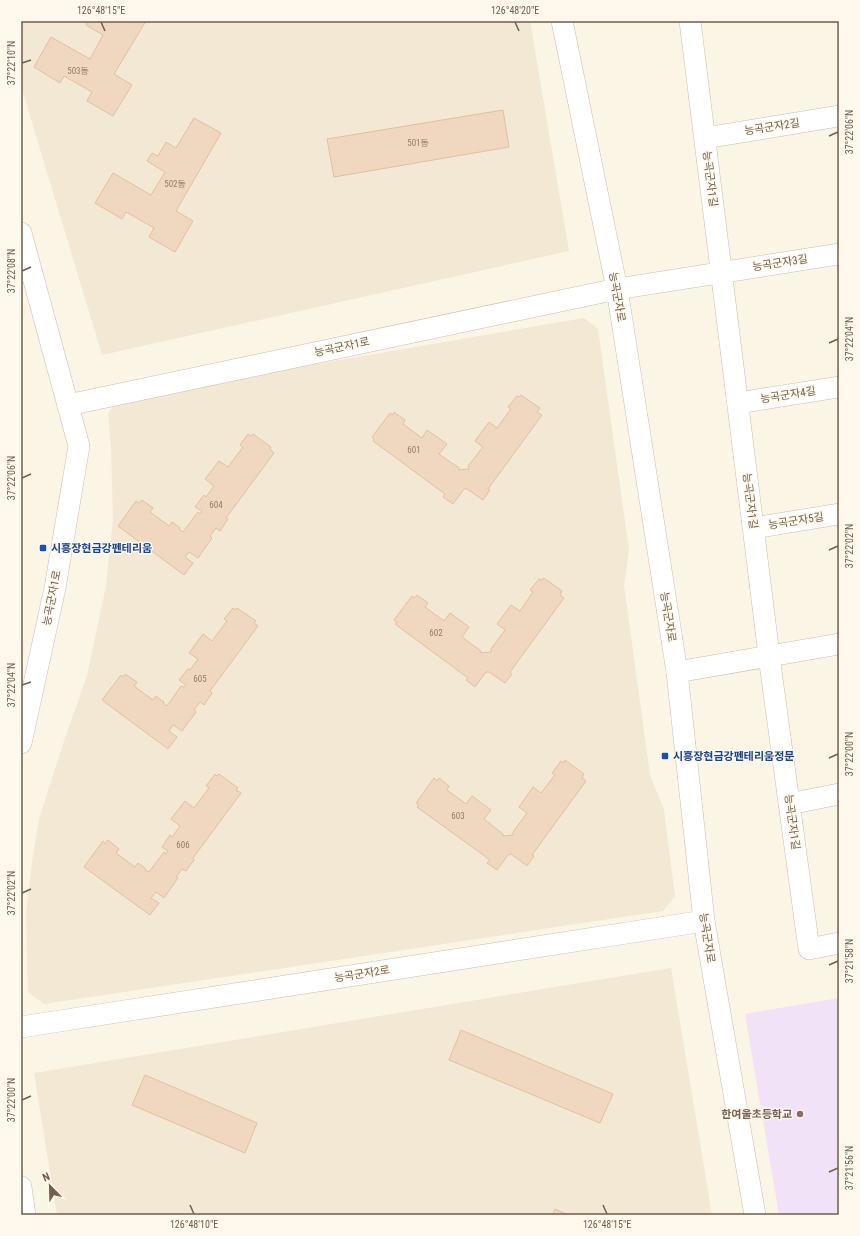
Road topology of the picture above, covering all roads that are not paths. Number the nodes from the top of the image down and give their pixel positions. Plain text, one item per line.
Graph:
1 (562, 21) edge
2 (690, 21) edge
3 (839, 116) edge
4 (705, 138) junction
5 (21, 233) edge
6 (839, 254) edge
7 (722, 272) junction
8 (617, 289) junction
9 (839, 387) edge
10 (738, 403) junction
11 (68, 405) junction
12 (839, 514) edge
13 (754, 528) junction
14 (839, 644) edge
15 (770, 656) junction
16 (677, 672) junction
17 (21, 743) edge
18 (839, 794) edge
19 (789, 804) junction
20 (704, 921) junction
21 (839, 943) edge
22 (21, 1027) edge
23 (21, 1187) edge
24 (25, 1215) edge
25 (755, 1215) edge

1 - 8 street, 능곡군자로
2 - 4 street, 능곡군자1길
3 - 4 street, 능곡군자2길
4 - 7 street, 능곡군자1길
5 - 11 street, 능곡군자1로
6 - 7 street, 능곡군자3길
7 - 8 street, 능곡군자3길
7 - 10 street, 능곡군자1길
8 - 11 street, 능곡군자1로
8 - 16 street, 능곡군자로
9 - 10 street, 능곡군자4길
10 - 13 street, 능곡군자1길
11 - 17 street, 능곡군자1로
12 - 13 street, 능곡군자5길
13 - 15 street, 능곡군자1길
14 - 15 street
15 - 16 street
15 - 19 street, 능곡군자1길
16 - 20 street, 능곡군자로
18 - 19 street
19 - 21 street, 능곡군자1길
20 - 22 street, 능곡군자2로
20 - 25 street, 능곡군자로
23 - 24 street

